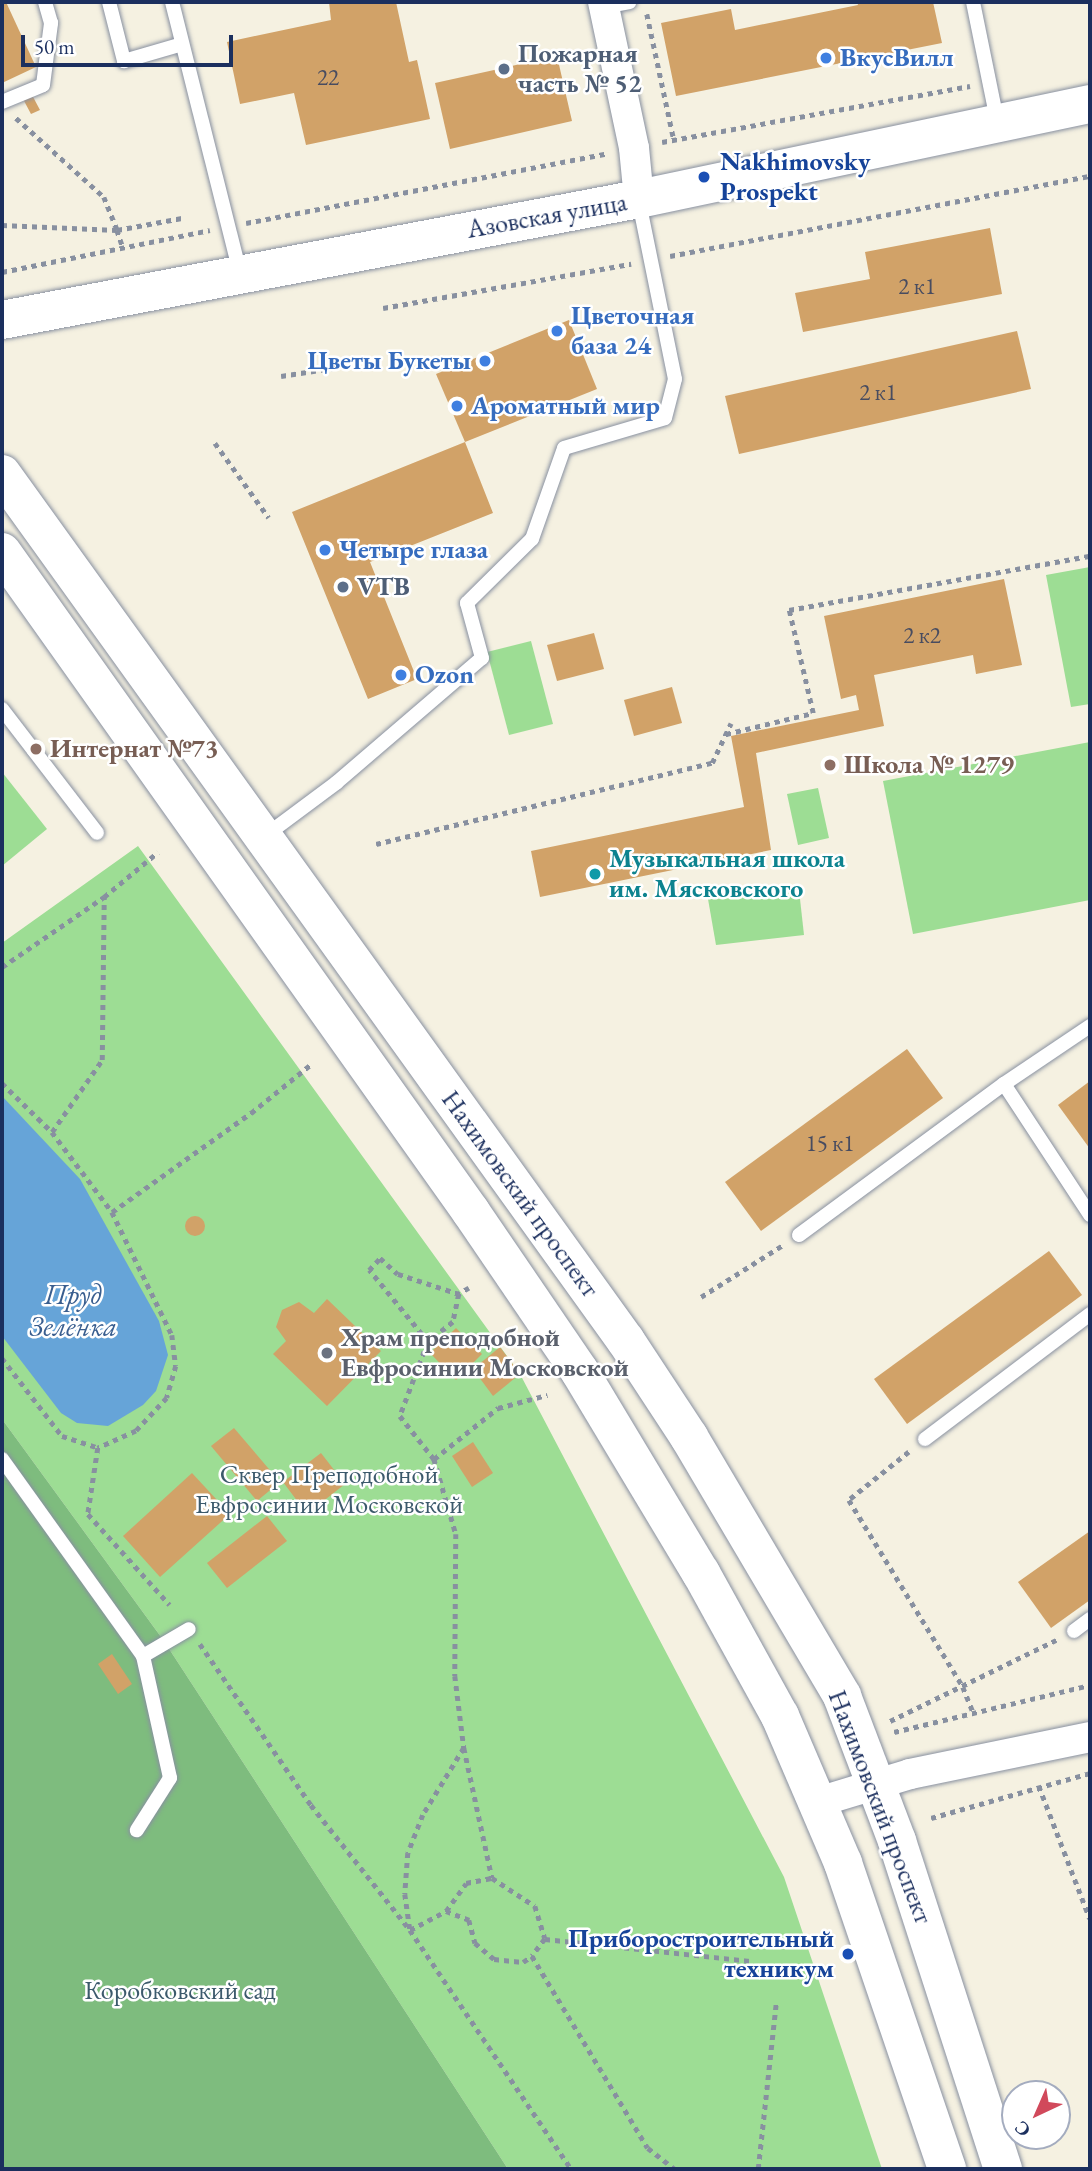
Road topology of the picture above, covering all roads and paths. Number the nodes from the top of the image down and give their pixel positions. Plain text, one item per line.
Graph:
1 (45, 2) edge
2 (109, 2) edge
3 (172, 2) edge
4 (645, 2) edge
5 (973, 2) edge
6 (612, 4) edge
7 (182, 44) junction
8 (990, 82) junction
9 (2, 102) edge
10 (1090, 104) edge
11 (13, 116) dead end
12 (998, 124) junction
13 (674, 140) junction
14 (634, 149) junction
15 (1090, 176) edge
16 (639, 200) junction
17 (182, 218) dead end
18 (2, 225) edge
19 (228, 227) junction
20 (117, 230) junction
21 (123, 247) junction
22 (651, 260) junction
23 (2, 272) edge
24 (240, 272) junction
25 (383, 308) dead end
26 (2, 320) edge
27 (352, 365) dead end
28 (281, 376) dead end
29 (215, 443) dead end
30 (2, 474) edge
31 (269, 518) dead end
32 (2, 552) edge
33 (1090, 556) edge
34 (2, 709) edge
35 (731, 723) dead end
36 (726, 734) junction
37 (97, 833) dead end
38 (264, 837) junction
39 (376, 844) dead end
40 (158, 852) dead end
41 (104, 898) junction
42 (2, 967) edge
43 (1090, 1026) edge
44 (310, 1065) dead end
45 (2, 1083) edge
46 (1004, 1084) junction
47 (52, 1132) junction
48 (112, 1212) junction
49 (1090, 1214) edge
50 (799, 1235) joint
51 (469, 1289) dead end
52 (459, 1294) junction
53 (701, 1297) dead end
54 (1090, 1314) edge
55 (428, 1342) junction
56 (2, 1358) edge
57 (547, 1395) dead end
58 (925, 1439) joint
59 (98, 1448) junction
60 (2, 1459) edge
61 (434, 1459) junction
62 (170, 1605) dead end
63 (1090, 1619) edge
64 (189, 1629) joint
65 (1074, 1631) joint
66 (143, 1656) junction
67 (1090, 1685) edge
68 (963, 1687) junction
69 (974, 1714) junction
70 (890, 1721) dead end
71 (894, 1732) dead end
72 (1090, 1737) edge
73 (464, 1748) junction
74 (1090, 1773) edge
75 (874, 1783) junction
76 (1039, 1786) junction
77 (818, 1802) junction
78 (931, 1818) dead end
79 (137, 1830) dead end
80 (492, 1878) junction
81 (446, 1911) junction
82 (1090, 1919) edge
83 (410, 1930) junction
84 (545, 1939) junction
85 (532, 1956) junction
86 (750, 1961) dead end
87 (776, 2003) dead end
88 (571, 2169) edge
89 (675, 2169) edge
90 (758, 2169) edge
91 (947, 2169) edge
92 (1003, 2169) edge

1 - 9 lane
2 - 7 lane
3 - 7 lane
4 - 13 path
5 - 8 lane
6 - 14 street
7 - 19 lane
8 - 12 lane
8 - 13 path
10 - 12 main road, Азовская улица
11 - 20 path
12 - 16 main road, Азовская улица
13 - 14 path
14 - 16 street
14 - 19 path
15 - 22 path
16 - 22 lane
16 - 24 main road, Азовская улица
17 - 20 path
18 - 20 path
19 - 21 path
19 - 24 lane
20 - 21 path
21 - 23 path
22 - 25 path
22 - 38 lane
24 - 26 main road, Азовская улица
27 - 28 path
29 - 31 path
30 - 38 main road, Нахимовский проспект
32 - 77 main road, Нахимовский проспект
33 - 36 path
34 - 37 lane
35 - 36 path
36 - 39 path
38 - 75 main road, Нахимовский проспект
40 - 41 path
41 - 42 path
41 - 47 path
43 - 46 lane
44 - 48 path
45 - 47 path
46 - 49 lane
46 - 50 lane
47 - 48 path
48 - 59 path
50 - 53 path
51 - 52 path
52 - 55 path
52 - 55 path
54 - 58 lane
55 - 61 path
56 - 59 path
57 - 61 path
58 - 68 path
59 - 62 path
60 - 66 lane
61 - 73 path
63 - 65 lane
64 - 66 lane
64 - 83 path
65 - 68 path
66 - 79 lane
67 - 69 path
68 - 69 path
68 - 70 path
69 - 71 path
72 - 75 street
73 - 80 path
73 - 83 path
74 - 76 path
75 - 77 street
75 - 92 main road, Нахимовский проспект
76 - 78 path
76 - 82 path
77 - 91 main road, Нахимовский проспект
80 - 81 path
80 - 84 path
81 - 83 path
81 - 85 path
83 - 88 path
84 - 85 path
84 - 86 path
85 - 89 path
87 - 90 path

